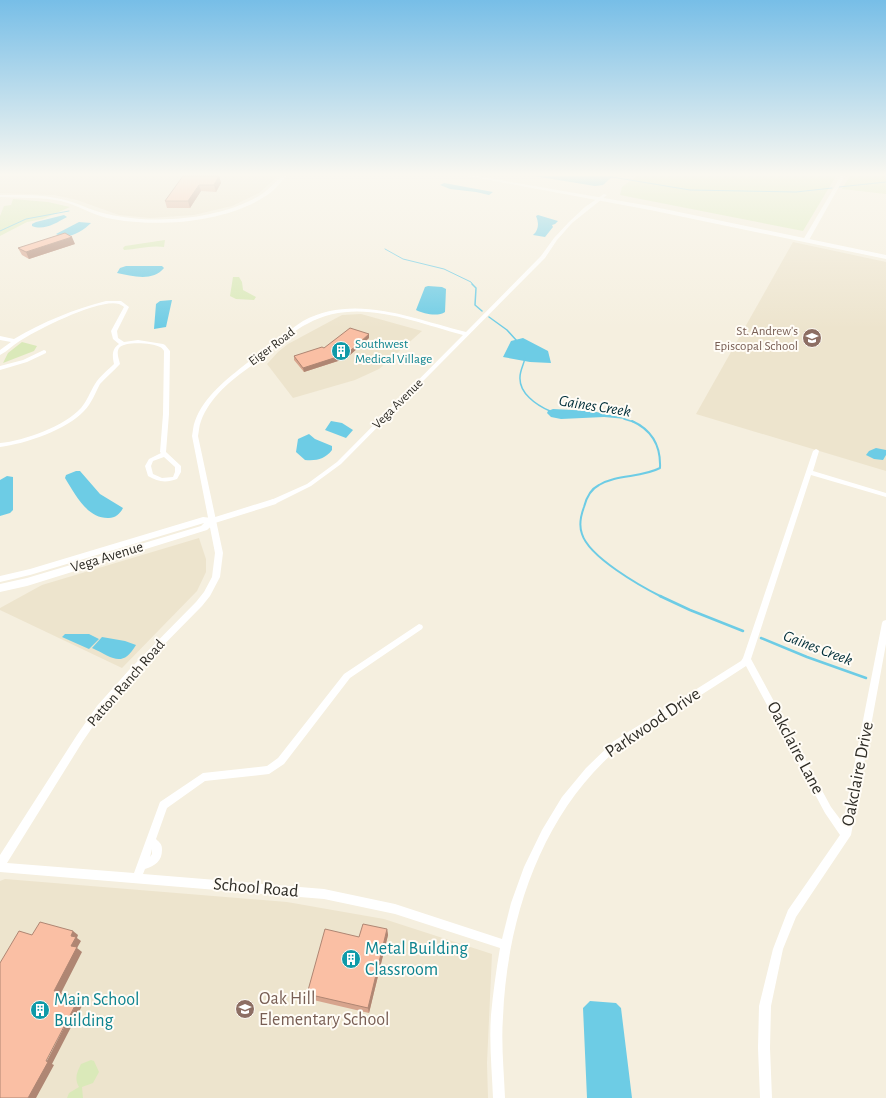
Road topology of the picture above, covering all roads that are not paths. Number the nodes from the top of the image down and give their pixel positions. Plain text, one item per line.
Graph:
1 (566, 227) edge
2 (753, 227) edge
3 (813, 227) edge
4 (807, 238) junction
5 (886, 252) edge
6 (886, 257) edge
7 (467, 334) junction
8 (0, 338) edge
9 (15, 341) junction
10 (122, 343) junction
11 (0, 352) edge
12 (44, 352) dead end
13 (0, 368) edge
14 (0, 445) edge
15 (816, 452) dead end
16 (165, 454) junction
17 (810, 472) junction
18 (886, 495) edge
19 (273, 502) joint
20 (212, 521) junction
21 (0, 579) edge
22 (0, 588) edge
23 (886, 623) edge
24 (419, 627) dead end
25 (747, 659) junction
26 (846, 835) junction
27 (0, 865) edge
28 (137, 878) junction
29 (506, 945) junction
30 (499, 1098) edge
31 (766, 1098) edge

1 - 7 street, Vega Avenue
2 - 4 main road
3 - 4 street
4 - 5 main road
4 - 6 main road
7 - 19 street, Vega Avenue
7 - 20 street, Eiger Road
8 - 9 street
9 - 10 street
9 - 11 street
10 - 14 street
10 - 16 street
12 - 13 street
15 - 17 street
16 - 16 street
17 - 18 street
17 - 25 street
19 - 20 street, Vega Avenue
20 - 21 street, Vega Avenue
20 - 22 street, Vega Avenue
20 - 27 street, Patton Ranch Road
23 - 26 street, Oakclaire Drive
24 - 28 street
25 - 26 street, Oakclaire Lane
25 - 29 street, Parkwood Drive
26 - 31 street, Oakclaire Drive
27 - 28 street, School Road
28 - 29 street, School Road
29 - 30 street, Parkwood Drive

